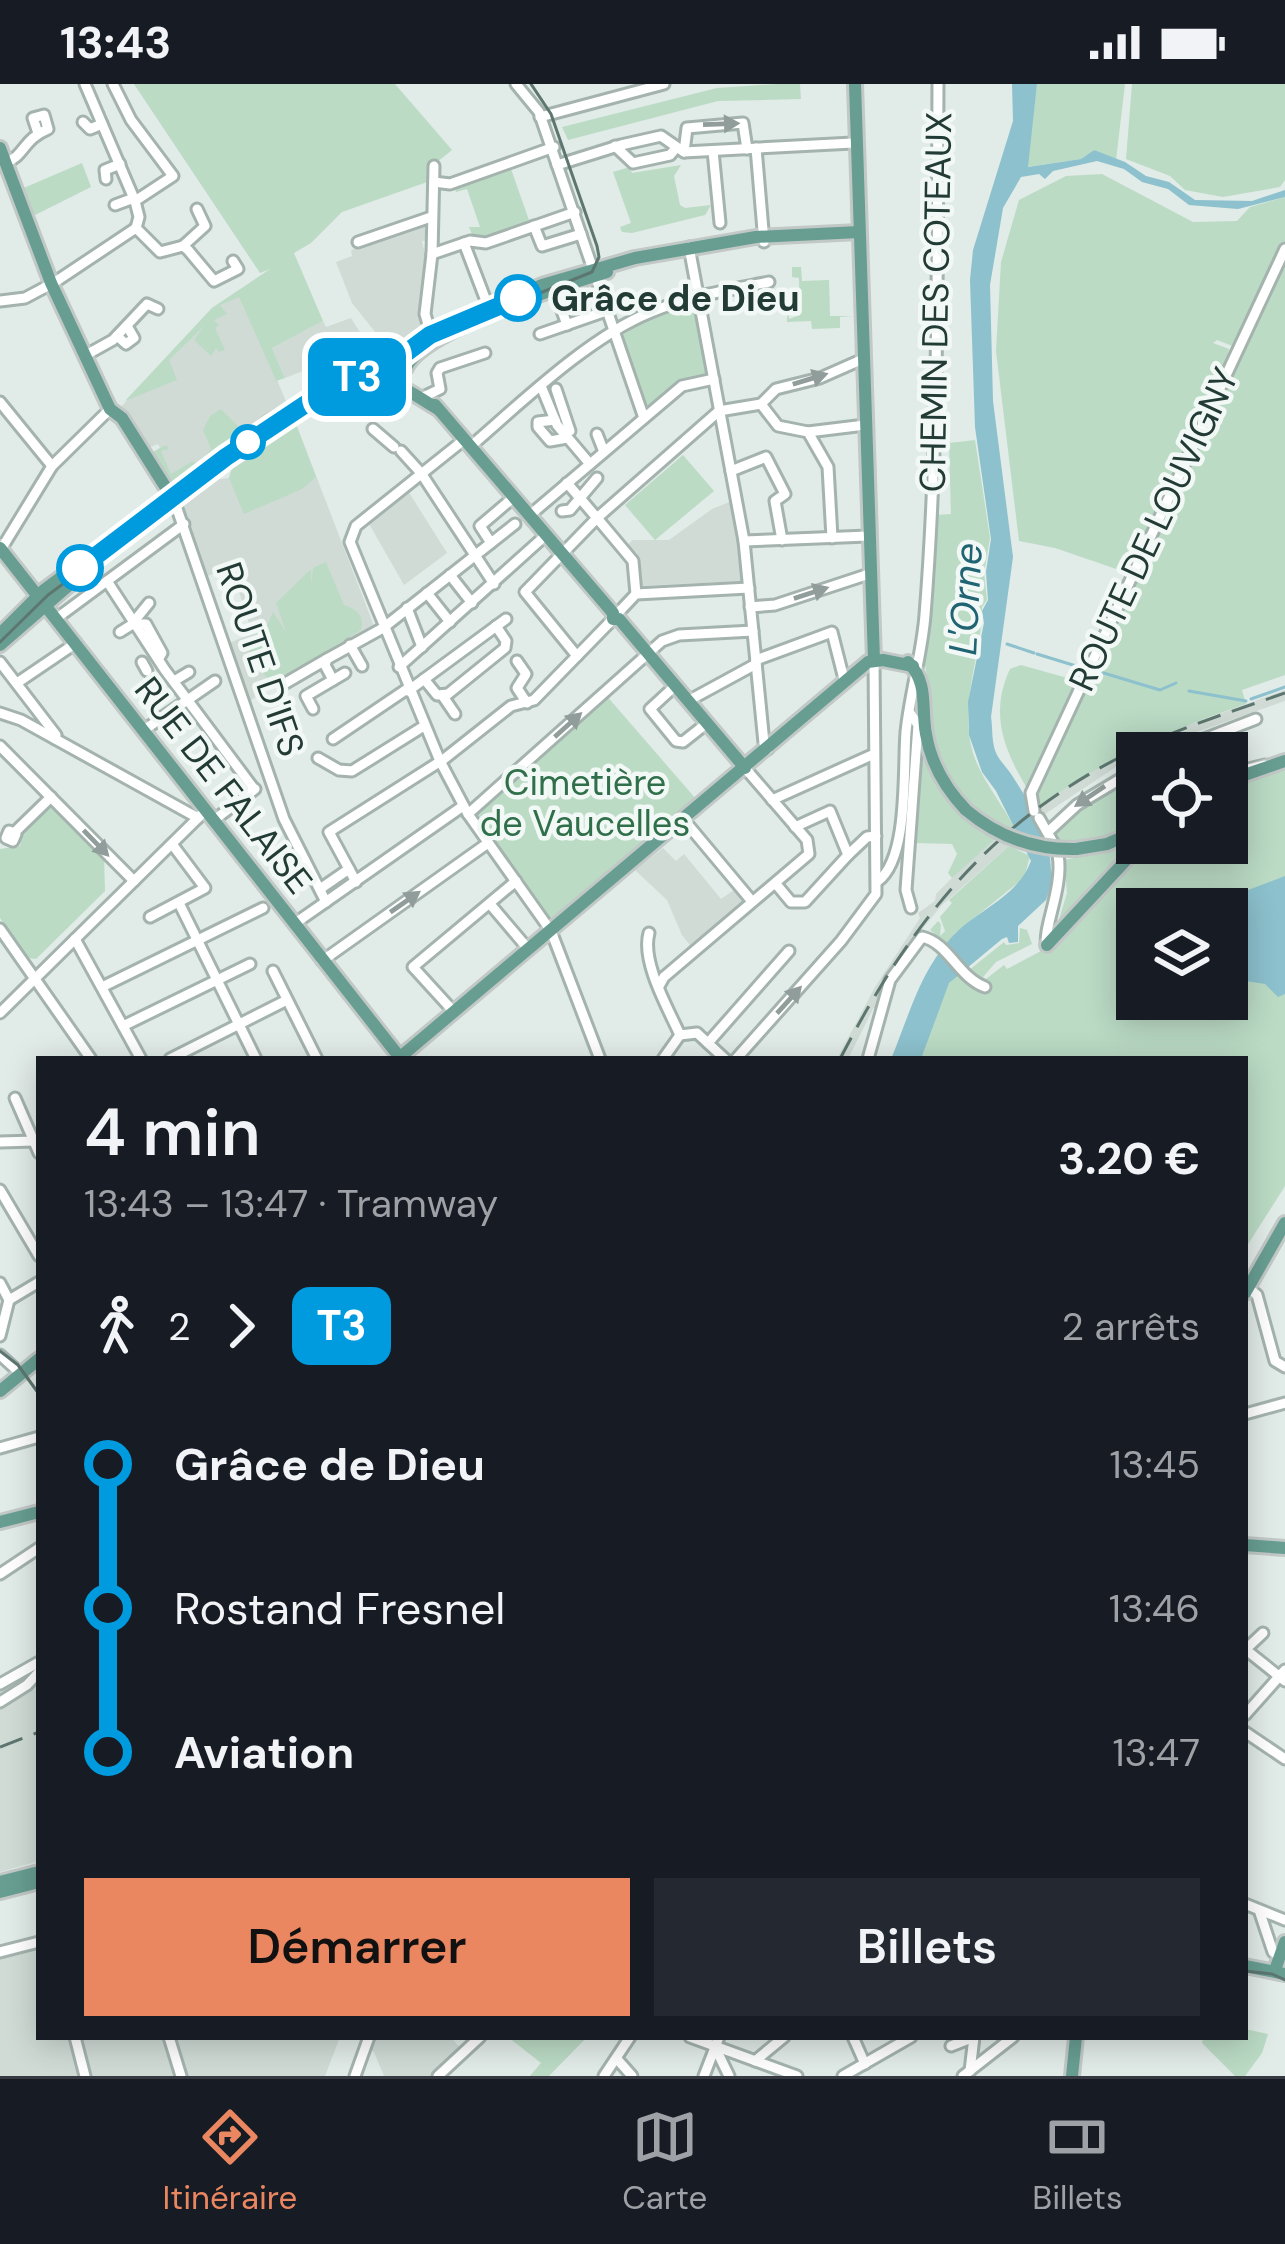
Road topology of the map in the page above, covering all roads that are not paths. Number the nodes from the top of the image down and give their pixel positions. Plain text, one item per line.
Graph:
1 (113, 84) edge
2 (855, 84) edge
3 (938, 84) edge
4 (658, 85) edge
5 (89, 86) edge
6 (522, 87) edge
7 (70, 90) dead end
8 (543, 117) junction
9 (83, 122) dead end
10 (102, 124) junction
11 (855, 132) junction
12 (38, 133) dead end
13 (615, 146) junction
14 (0, 148) edge
15 (553, 148) junction
16 (752, 149) junction
17 (680, 150) junction
18 (713, 151) junction
19 (5, 163) junction
20 (120, 164) junction
21 (559, 165) junction
22 (434, 166) dead end
23 (106, 179) dead end
24 (434, 182) junction
25 (134, 199) junction
26 (115, 205) dead end
27 (197, 209) dead end
28 (576, 212) junction
29 (431, 217) junction
30 (720, 223) dead end
31 (136, 228) junction
32 (536, 232) junction
33 (581, 234) junction
34 (856, 235) junction
35 (764, 239) junction
36 (358, 242) dead end
37 (464, 243) junction
38 (183, 247) junction
39 (689, 249) junction
40 (1285, 249) edge
41 (432, 254) junction
42 (232, 261) dead end
43 (597, 270) junction
44 (769, 282) dead end
45 (51, 283) junction
46 (698, 296) junction
47 (557, 297) junction
48 (0, 301) edge
49 (488, 306) junction
50 (158, 309) dead end
51 (609, 310) junction
52 (567, 325) junction
53 (616, 333) junction
54 (540, 334) dead end
55 (428, 339) junction
56 (485, 353) dead end
57 (86, 355) junction
58 (863, 358) junction
59 (386, 362) junction
60 (404, 375) junction
61 (713, 379) junction
62 (383, 381) junction
63 (541, 386) junction
64 (556, 389) dead end
65 (424, 397) junction
66 (0, 402) edge
67 (761, 404) junction
68 (719, 411) junction
69 (116, 413) junction
70 (644, 418) junction
71 (555, 421) junction
72 (865, 425) junction
73 (373, 429) dead end
74 (808, 432) junction
75 (597, 434) dead end
76 (566, 436) junction
77 (468, 443) junction
78 (604, 452) junction
79 (590, 464) junction
80 (52, 466) junction
81 (731, 471) junction
82 (421, 473) junction
83 (597, 478) dead end
84 (567, 483) junction
85 (514, 497) junction
86 (173, 499) junction
87 (581, 499) junction
88 (562, 511) dead end
89 (523, 518) junction
90 (597, 518) junction
91 (184, 524) junction
92 (546, 535) junction
93 (868, 536) junction
94 (832, 538) junction
95 (782, 540) junction
96 (744, 541) junction
97 (491, 543) junction
98 (1, 548) edge
99 (562, 553) junction
100 (475, 555) junction
101 (869, 574) junction
102 (450, 575) junction
103 (107, 581) junction
104 (494, 584) junction
105 (749, 588) junction
106 (509, 592) dead end
107 (525, 592) junction
108 (427, 593) junction
109 (636, 594) junction
110 (42, 599) junction
111 (149, 603) dead end
112 (472, 603) junction
113 (751, 607) junction
114 (407, 608) junction
115 (616, 616) junction
116 (57, 619) junction
117 (506, 619) dead end
118 (136, 622) junction
119 (450, 622) junction
120 (496, 626) junction
121 (383, 628) junction
122 (753, 631) junction
123 (120, 632) dead end
124 (0, 634) edge
125 (76, 643) junction
126 (0, 645) edge
127 (350, 645) junction
128 (422, 646) junction
129 (647, 652) junction
130 (577, 656) junction
131 (159, 658) junction
132 (327, 659) junction
133 (517, 661) dead end
134 (877, 661) junction
135 (0, 662) edge
136 (756, 662) junction
137 (145, 666) dead end
138 (362, 667) dead end
139 (398, 667) junction
140 (915, 670) junction
141 (188, 671) dead end
142 (345, 673) dead end
143 (424, 679) junction
144 (333, 680) junction
145 (174, 681) junction
146 (215, 681) dead end
147 (16, 683) junction
148 (284, 684) dead end
149 (845, 685) junction
150 (675, 686) junction
151 (407, 690) junction
152 (442, 695) junction
153 (188, 700) junction
154 (688, 701) junction
155 (526, 703) junction
156 (313, 709) dead end
157 (0, 713) edge
158 (910, 713) junction
159 (455, 714) dead end
160 (1256, 719) dead end
161 (707, 723) junction
162 (424, 726) junction
163 (144, 730) junction
164 (1222, 732) edge
165 (55, 739) junction
166 (333, 739) dead end
167 (0, 746) edge
168 (768, 749) junction
169 (874, 754) junction
170 (318, 758) dead end
171 (440, 761) junction
172 (1278, 762) edge
173 (746, 768) junction
174 (1248, 771) edge
175 (269, 779) junction
176 (1116, 782) edge
177 (254, 789) junction
178 (51, 797) junction
179 (772, 800) junction
180 (466, 810) junction
181 (206, 816) junction
182 (684, 820) junction
183 (795, 827) junction
184 (1049, 831) junction
185 (876, 836) junction
186 (8, 839) edge
187 (1116, 840) edge
188 (488, 843) junction
189 (172, 844) junction
190 (848, 855) junction
191 (1122, 864) edge
192 (350, 869) junction
193 (134, 881) junction
194 (516, 881) junction
195 (878, 881) junction
196 (356, 882) junction
197 (776, 884) junction
198 (320, 889) junction
199 (750, 899) dead end
200 (326, 902) junction
201 (179, 903) junction
202 (490, 904) junction
203 (270, 905) junction
204 (911, 908) dead end
205 (150, 917) dead end
206 (294, 924) junction
207 (0, 929) edge
208 (551, 932) junction
209 (650, 933) dead end
210 (75, 939) junction
211 (197, 939) junction
212 (1047, 944) joint
213 (529, 950) junction
214 (789, 951) dead end
215 (322, 961) junction
216 (250, 964) dead end
217 (272, 971) dead end
218 (34, 979) junction
219 (217, 980) junction
220 (659, 986) junction
221 (102, 987) junction
222 (985, 987) dead end
223 (287, 1000) junction
224 (454, 1012) junction
225 (0, 1013) edge
226 (239, 1024) junction
227 (123, 1026) junction
228 (374, 1027) junction
229 (680, 1035) junction
230 (421, 1040) junction
231 (708, 1043) junction
232 (90, 1056) edge
233 (139, 1056) edge
234 (176, 1056) edge
235 (255, 1056) edge
236 (315, 1056) edge
237 (397, 1056) edge
238 (401, 1056) edge
239 (599, 1056) edge
240 (665, 1056) edge
241 (722, 1056) edge
242 (739, 1056) edge
243 (869, 1056) edge
244 (15, 1098) dead end
245 (0, 1142) edge
246 (36, 1145) edge
247 (36, 1147) edge
248 (0, 1190) edge
249 (1282, 1229) edge
250 (36, 1251) edge
251 (0, 1283) edge
252 (36, 1284) edge
253 (1248, 1286) edge
254 (1248, 1291) edge
255 (9, 1300) junction
256 (0, 1336) edge
257 (0, 1354) edge
258 (1285, 1367) edge
259 (31, 1370) edge
260 (0, 1391) edge
261 (1285, 1403) edge
262 (1248, 1413) edge
263 (36, 1438) edge
264 (0, 1448) edge
265 (36, 1513) edge
266 (0, 1522) edge
267 (1248, 1545) edge
268 (1285, 1548) edge
269 (36, 1550) edge
270 (0, 1574) edge
271 (1262, 1633) dead end
272 (1248, 1646) edge
273 (1248, 1651) edge
274 (36, 1664) edge
275 (36, 1675) edge
276 (1283, 1676) edge
277 (0, 1684) edge
278 (0, 1702) edge
279 (1248, 1711) edge
280 (1250, 1735) edge
281 (1285, 1760) edge
282 (36, 1873) edge
283 (0, 1882) edge
284 (36, 1883) edge
285 (0, 1892) edge
286 (1248, 1906) edge
287 (1260, 1913) junction
288 (1285, 1920) edge
289 (1285, 1942) edge
290 (36, 1943) edge
291 (0, 1952) edge
292 (1248, 1966) edge
293 (1281, 1968) edge
294 (76, 2040) edge
295 (171, 2040) edge
296 (368, 2040) edge
297 (477, 2040) edge
298 (628, 2040) edge
299 (780, 2040) edge
300 (854, 2040) edge
301 (906, 2040) edge
302 (966, 2040) edge
303 (973, 2040) edge
304 (1007, 2040) edge
305 (1076, 2040) edge
306 (717, 2042) edge
307 (951, 2046) dead end
308 (617, 2060) junction
309 (755, 2061) junction
310 (865, 2064) junction
311 (966, 2073) edge
312 (85, 2076) edge
313 (181, 2076) edge
314 (355, 2076) edge
315 (438, 2076) edge
316 (604, 2076) edge
317 (632, 2076) edge
318 (704, 2076) edge
319 (729, 2076) edge
320 (797, 2076) edge
321 (843, 2076) edge
322 (1072, 2076) edge

1 - 25 street
2 - 11 main road
3 - 140 street, CHEMIN DES COTEAUX
4 - 8 street
5 - 7 street
5 - 10 street
6 - 8 street
8 - 15 street
9 - 10 street
10 - 20 street
11 - 16 street
11 - 34 main road
12 - 19 street
13 - 17 street
13 - 17 street
13 - 21 street
14 - 19 main road, ROUTE D'IFS
15 - 21 street
15 - 24 street
17 -> 16 street
16 - 18 street
16 - 35 street
17 - 18 street
18 - 30 street
19 - 45 main road, ROUTE D'IFS
20 - 23 street
20 - 25 street
21 - 28 street
22 - 24 street
24 - 29 street
25 - 26 street
25 - 31 street
27 - 38 street
28 - 32 street
28 - 33 street
28 - 43 street
29 - 36 street
29 - 41 street
31 - 38 street
31 - 45 street
32 - 33 street
32 - 37 street
33 - 43 street
34 - 35 main road
34 - 58 main road
35 - 39 main road
37 - 41 street
37 - 49 street
38 - 42 street
39 - 43 main road
39 - 46 street
40 - 184 street, ROUTE DE LOUVIGNY
41 - 55 street
43 - 47 main road
43 - 49 main road
43 - 51 street
44 - 46 street
45 - 48 street
45 - 57 main road, ROUTE D'IFS
46 - 53 street
46 - 61 street
47 - 52 street
47 - 55 main road
49 - 55 main road
50 - 57 street
51 - 52 street
51 - 53 street
52 - 54 street
53 - 63 street
53 - 70 street
55 - 59 main road
55 - 60 main road
56 - 65 street
57 - 69 main road, ROUTE D'IFS
67 -> 58 street
58 - 72 main road
59 - 60 main road
59 - 62 main road
59 - 86 main road
60 - 62 main road
60 - 65 main road
61 - 68 street
61 - 70 street
62 - 86 main road
63 - 71 street
63 - 77 street
64 - 76 street
65 - 77 main road
66 - 80 street
67 - 68 street
67 - 74 street
68 - 81 street
68 - 90 street
69 - 80 street
69 - 86 main road, ROUTE D'IFS
70 - 78 street
71 - 76 street
71 - 76 street
72 - 74 street
72 - 93 main road
73 - 82 street
74 - 94 street
75 - 78 street
76 - 79 street
77 - 82 street
77 - 85 main road
78 - 79 street
79 - 84 street
80 - 98 street
81 - 95 street
81 - 96 street
82 - 100 street
82 - 121 street
83 - 87 street
84 - 87 street
84 - 89 street
85 - 89 main road
85 - 97 street
86 - 91 street, ROUTE D'IFS
86 - 110 main road
87 - 88 street
87 - 90 street
89 - 92 main road
89 - 97 street
90 - 99 street
90 - 109 street
91 - 103 street
91 - 175 street, ROUTE D'IFS
92 - 99 main road
92 - 104 street
93 - 94 street
93 - 101 main road
94 - 95 street
95 - 96 street
96 - 105 street
97 - 100 street
98 - 110 main road, RUE DE FALAISE
99 - 107 street
99 - 115 main road
100 - 102 street
100 - 104 street
113 -> 101 street
101 - 134 main road
102 - 108 street
102 - 112 street
103 - 116 street
103 - 118 street
104 - 112 street
105 - 109 street
105 - 113 street
106 - 107 street
107 - 130 street
108 - 114 street
108 - 119 street
109 - 115 street
110 - 116 main road, RUE DE FALAISE
110 - 124 main road
110 - 126 main road
111 - 118 street
112 - 119 street
113 - 122 street
114 - 121 street
114 - 128 street
115 - 129 main road
115 - 130 street
116 - 125 main road, RUE DE FALAISE
117 - 120 street
118 - 123 street
118 - 131 street
119 - 128 street
120 - 143 street
120 - 152 street
121 - 127 street
121 - 139 street
122 - 129 street
122 - 136 street
125 - 147 street
125 - 163 main road, RUE DE FALAISE
127 - 132 street
127 - 138 street
128 - 139 street
129 - 150 main road
180 -> 129 street
130 - 155 street
131 - 137 street
131 - 145 street
132 - 144 street
132 - 148 street
133 - 155 street
134 - 140 main road
134 - 149 main road
134 - 169 street
135 - 147 street
136 - 149 street
136 - 154 street
136 - 168 street
139 - 151 street
140 - 158 street
140 - 187 main road, bridge
141 - 145 street
142 - 144 street
143 - 151 street
143 - 152 street
144 - 156 street
145 - 153 street
146 - 153 street
147 - 165 street
149 - 168 main road
150 - 154 main road
150 - 161 street
151 - 162 street
151 - 166 street
152 - 159 street
153 - 163 street
153 - 177 street
154 - 161 main road
155 - 171 street
157 - 165 street
158 - 195 street
158 - 204 street
160 - 164 street
161 - 173 main road
162 - 170 street
162 - 171 street
163 - 181 main road, RUE DE FALAISE
165 - 181 street
167 - 178 street
168 - 173 main road
169 - 179 street
169 - 185 street
171 - 180 street
171 - 192 street
172 - 174 main road
173 - 179 street
173 - 182 main road
175 - 177 street
175 - 198 street, ROUTE D'IFS
176 -> 184 street
177 - 181 street
178 - 186 street
178 -> 193 street
179 - 183 street
180 - 188 street
180 - 196 street
181 - 189 street
181 - 203 main road, RUE DE FALAISE
182 - 199 street
182 - 208 main road
183 - 190 street
183 - 197 street
184 - 212 street, ROUTE DE LOUVIGNY
185 - 190 street
185 - 195 street
188 - 194 street
215 -> 188 street
189 - 193 street
189 - 201 street
190 - 197 street
191 - 212 main road
192 - 196 street
192 - 198 street
193 - 210 street
194 - 202 street
194 - 208 street
242 -> 195 street
196 - 200 street
197 - 220 street
198 - 200 street, ROUTE D'IFS
200 - 206 street
201 - 205 street
201 - 211 street
202 - 213 street
202 - 224 street
203 - 206 main road, RUE DE FALAISE
203 - 211 street
206 - 215 main road, RUE DE FALAISE
207 - 218 street
208 - 213 main road
208 - 239 street
209 - 220 street
210 - 218 street
210 - 221 street
211 - 219 street
211 - 221 street
213 - 224 main road
214 - 231 street
215 - 228 main road, RUE DE FALAISE
216 - 219 street
217 - 223 street
218 - 225 street
218 - 232 street
219 - 226 street
219 - 227 street
220 - 229 street
221 - 227 street
222 - 243 street
223 - 226 street
223 - 236 street
224 - 230 main road
226 - 234 street
226 - 235 street
227 - 233 street
228 - 230 main road
228 - 237 main road, RUE DE FALAISE
229 - 231 street
229 - 240 street
230 - 238 main road
231 - 241 street
244 - 246 street
245 - 247 street
248 - 250 street
249 - 253 main road
251 - 255 street
252 - 255 street
254 - 258 street
255 - 256 street
257 - 259 street
259 - 260 main road
261 - 262 street
263 - 264 street
265 - 266 main road
267 - 268 main road
269 - 270 street
271 - 272 street
273 - 276 street
274 - 277 street
275 - 278 street
276 - 279 street
280 - 281 street
282 - 283 main road
284 - 285 main road
286 - 287 street
287 - 288 street
287 - 293 street
289 - 293 main road
290 - 291 street
292 - 293 main road
294 - 312 street
295 - 313 street
296 - 314 street
297 - 315 street
298 - 308 street
299 - 309 street
300 - 310 street
301 - 310 street
302 - 307 street
303 - 311 street
304 - 311 street
305 - 322 main road
306 - 309 street
306 - 318 street
306 - 319 street
308 - 316 street
308 - 317 street
309 - 320 street
310 - 321 street

